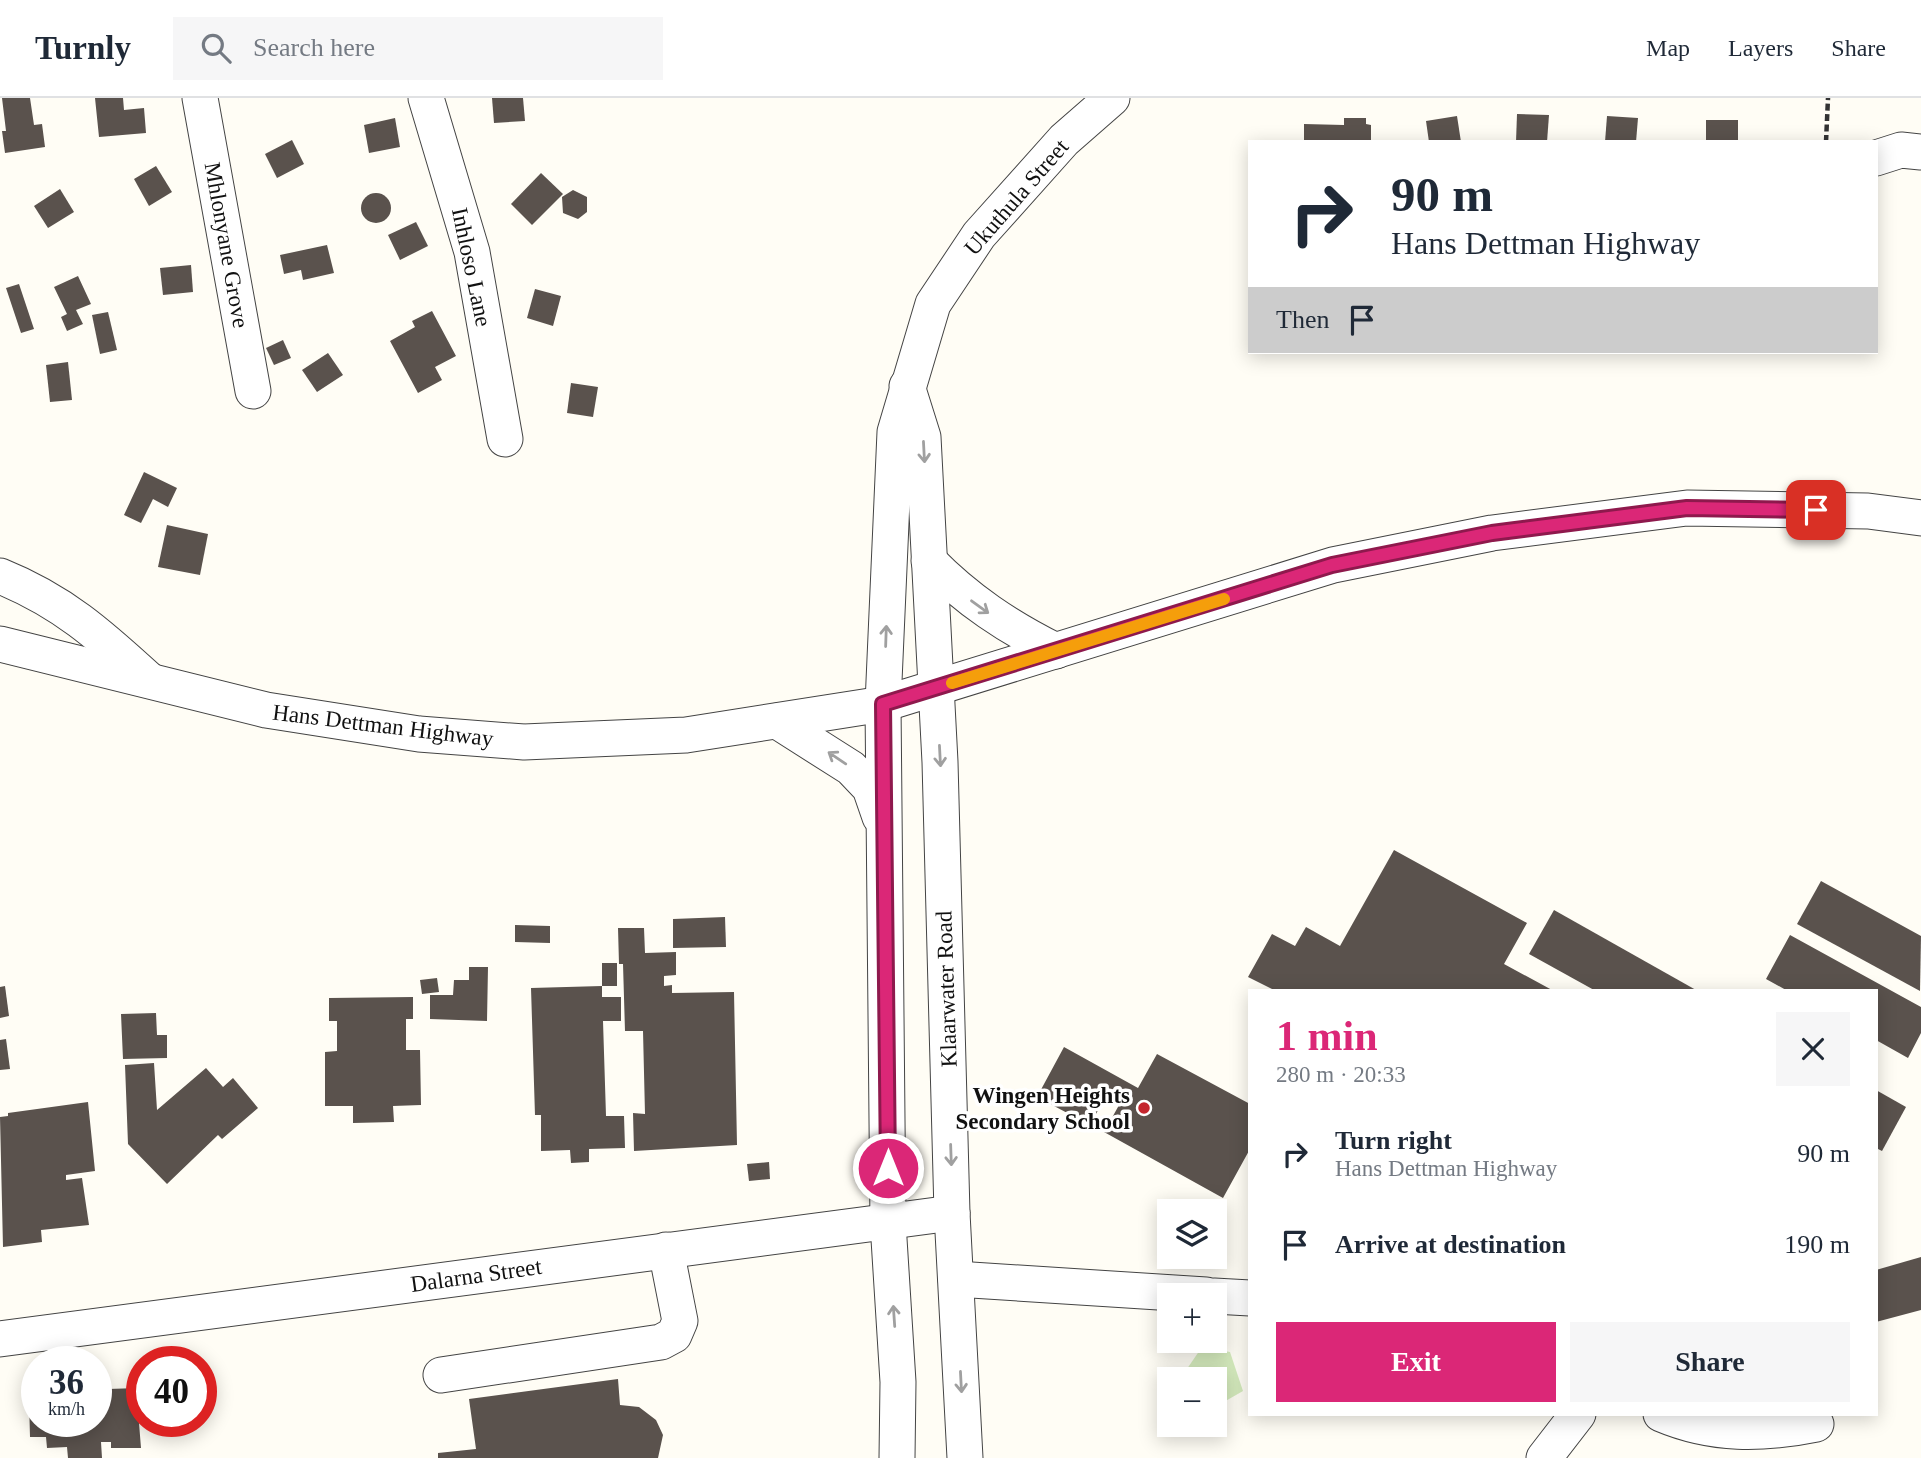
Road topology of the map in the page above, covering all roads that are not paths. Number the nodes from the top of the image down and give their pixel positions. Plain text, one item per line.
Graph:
1 (200, 98) edge
2 (426, 98) edge
3 (1112, 98) edge
4 (1921, 152) edge
5 (1878, 157) edge
6 (907, 386) junction
7 (253, 391) dead end
8 (505, 439) dead end
9 (1921, 519) edge
10 (929, 561) junction
11 (0, 576) edge
12 (0, 644) edge
13 (1056, 651) junction
14 (152, 682) junction
15 (936, 688) junction
16 (883, 704) junction
17 (777, 721) junction
18 (886, 833) junction
19 (952, 1213) junction
20 (888, 1223) junction
21 (666, 1250) junction
22 (956, 1279) junction
23 (1157, 1292) edge
24 (1227, 1297) edge
25 (1248, 1298) edge
26 (0, 1339) edge
27 (441, 1375) dead end
28 (1576, 1416) edge
29 (1666, 1416) edge
30 (1816, 1424) dead end
31 (897, 1458) edge
32 (965, 1458) edge
33 (1544, 1458) edge

1 - 7 street, Mhlonyane Grove
2 - 8 street, Inhloso Lane
3 - 6 street, Ukuthula Street
4 - 5 street
6 -> 10 street
16 -> 6 street, Ukuthula Street
9 - 13 street, Hans Dettman Highway
10 -> 13 street
10 - 15 street
11 - 14 street
12 - 14 street, Hans Dettman Highway
13 - 15 street, Hans Dettman Highway
14 - 17 street, Hans Dettman Highway
15 - 16 street, Hans Dettman Highway
15 -> 19 street, Klaarwater Road
16 - 17 street, Hans Dettman Highway
16 - 18 street
18 -> 17 street
18 - 20 street
19 - 20 street, Dalarna Street
19 - 22 street, Klaarwater Road
20 - 21 street, Dalarna Street
31 -> 20 street
21 - 26 street, Dalarna Street
21 - 27 street
22 - 23 street
22 -> 32 street, Klaarwater Road
24 - 25 street
28 - 33 street
29 - 30 street

